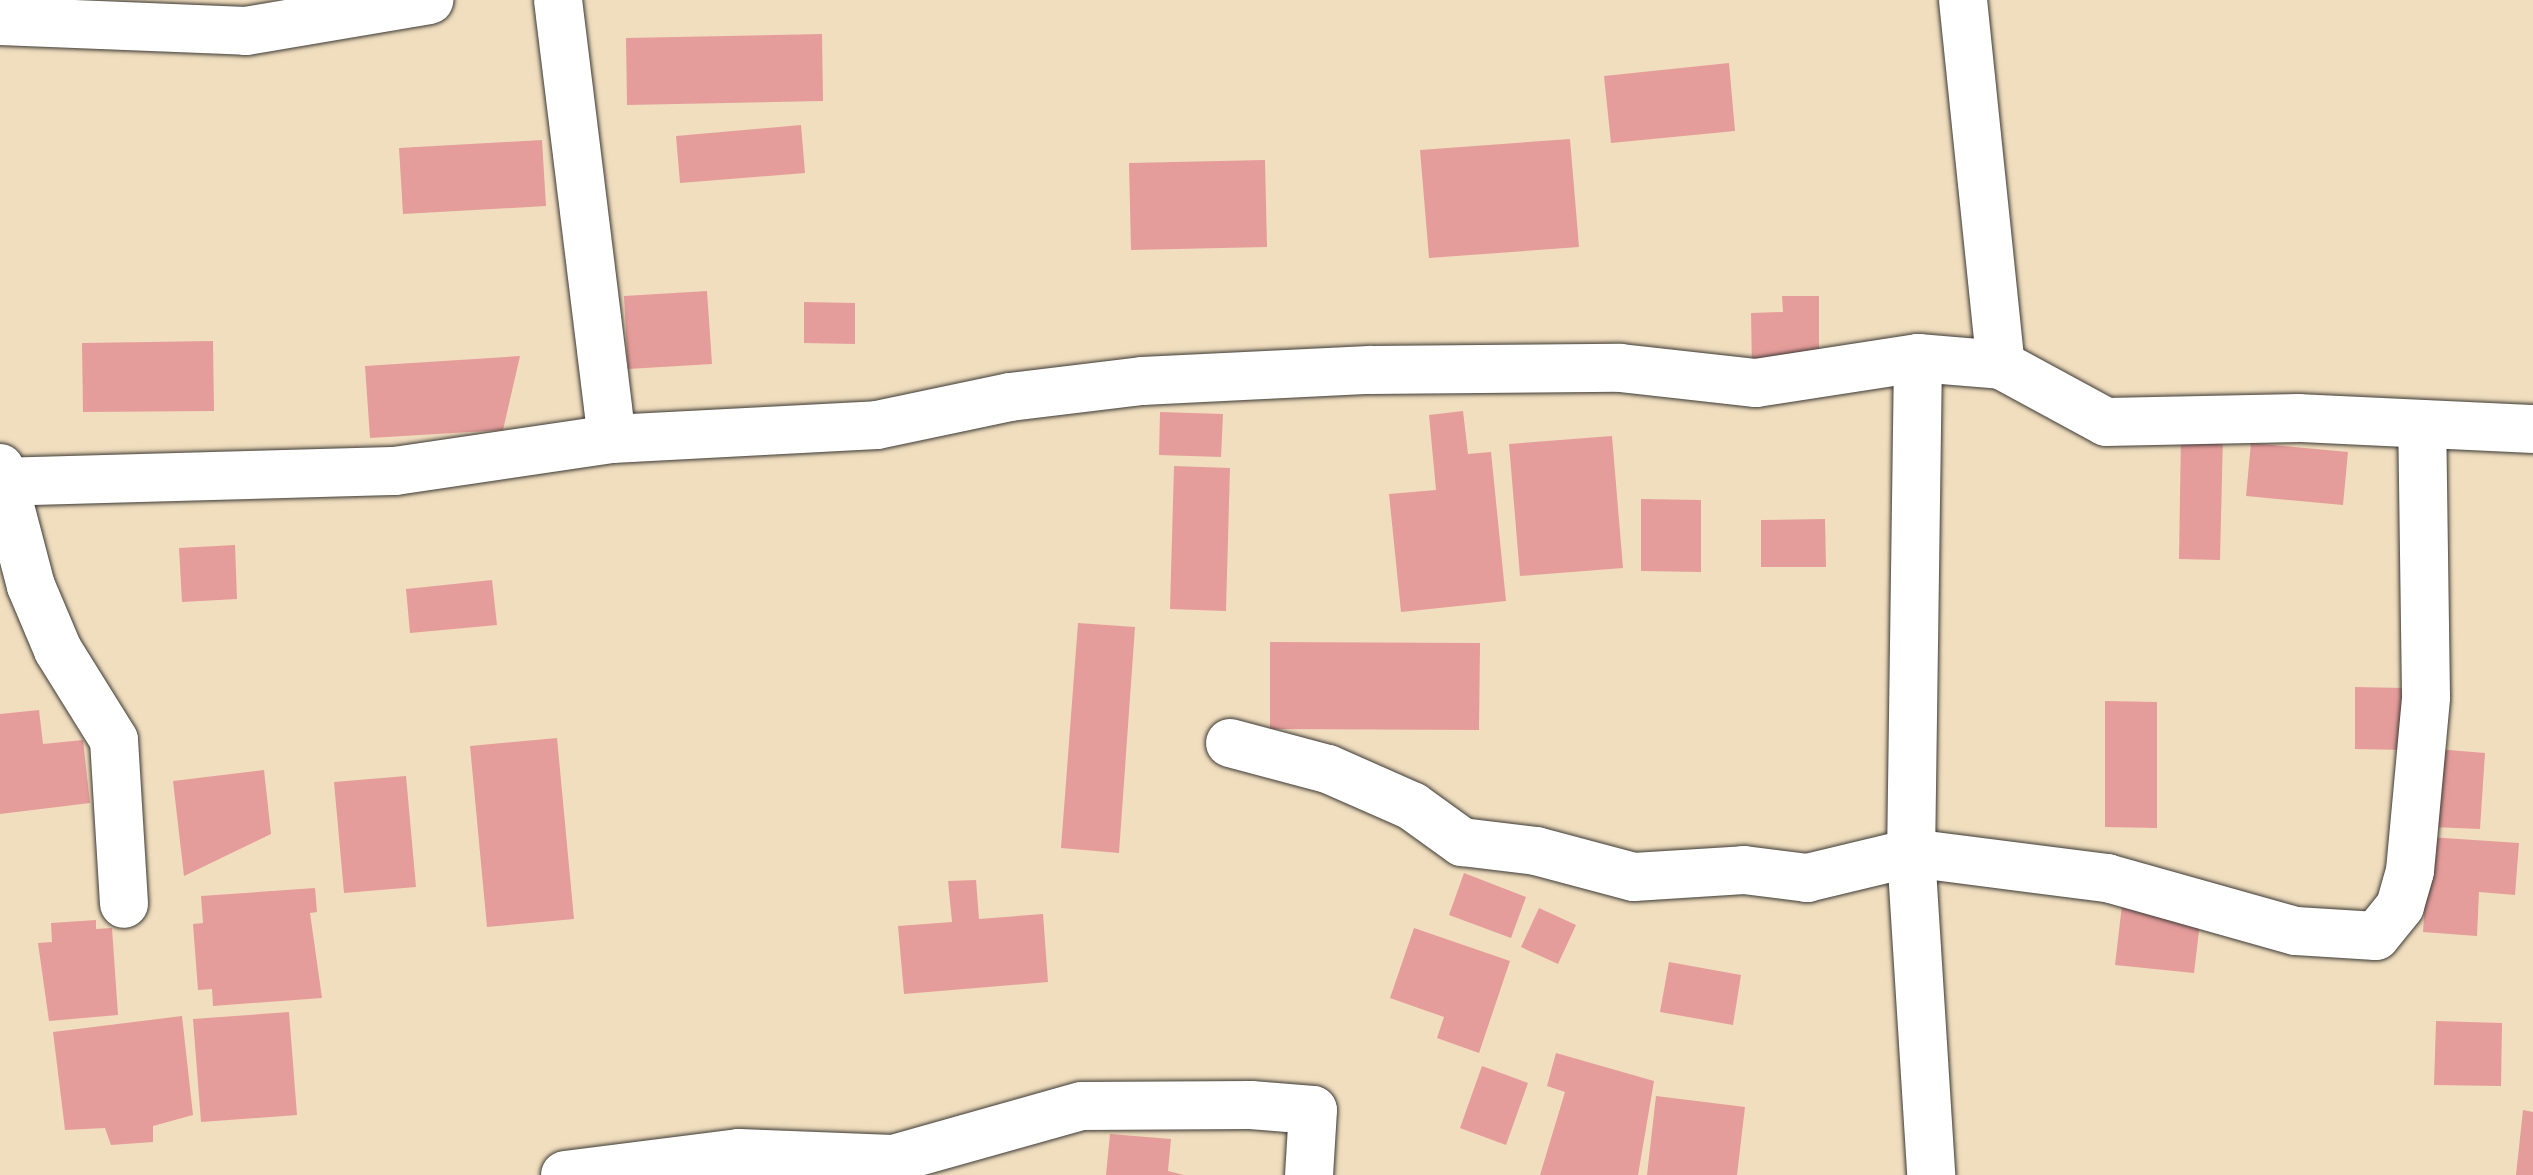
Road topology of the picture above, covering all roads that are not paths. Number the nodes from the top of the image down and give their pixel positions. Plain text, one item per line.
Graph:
1 (428, 0) edge
2 (558, 0) edge
3 (1963, 0) edge
4 (0, 22) edge
5 (1918, 358) junction
6 (2001, 365) junction
7 (2422, 424) junction
8 (2533, 429) edge
9 (612, 440) junction
10 (0, 468) edge
11 (0, 482) edge
12 (1230, 744) dead end
13 (1911, 853) junction
14 (124, 904) dead end
15 (893, 1167) edge
16 (565, 1175) edge
17 (1309, 1175) edge
18 (1930, 1175) edge

1 - 4 street
2 - 9 street
3 - 6 street
5 - 6 street
5 - 9 street
5 - 13 street
6 - 7 street
7 - 8 street
7 - 13 street
9 - 11 street
10 - 11 street
11 - 14 street
12 - 13 street
13 - 18 street
15 - 16 street
15 - 17 street

